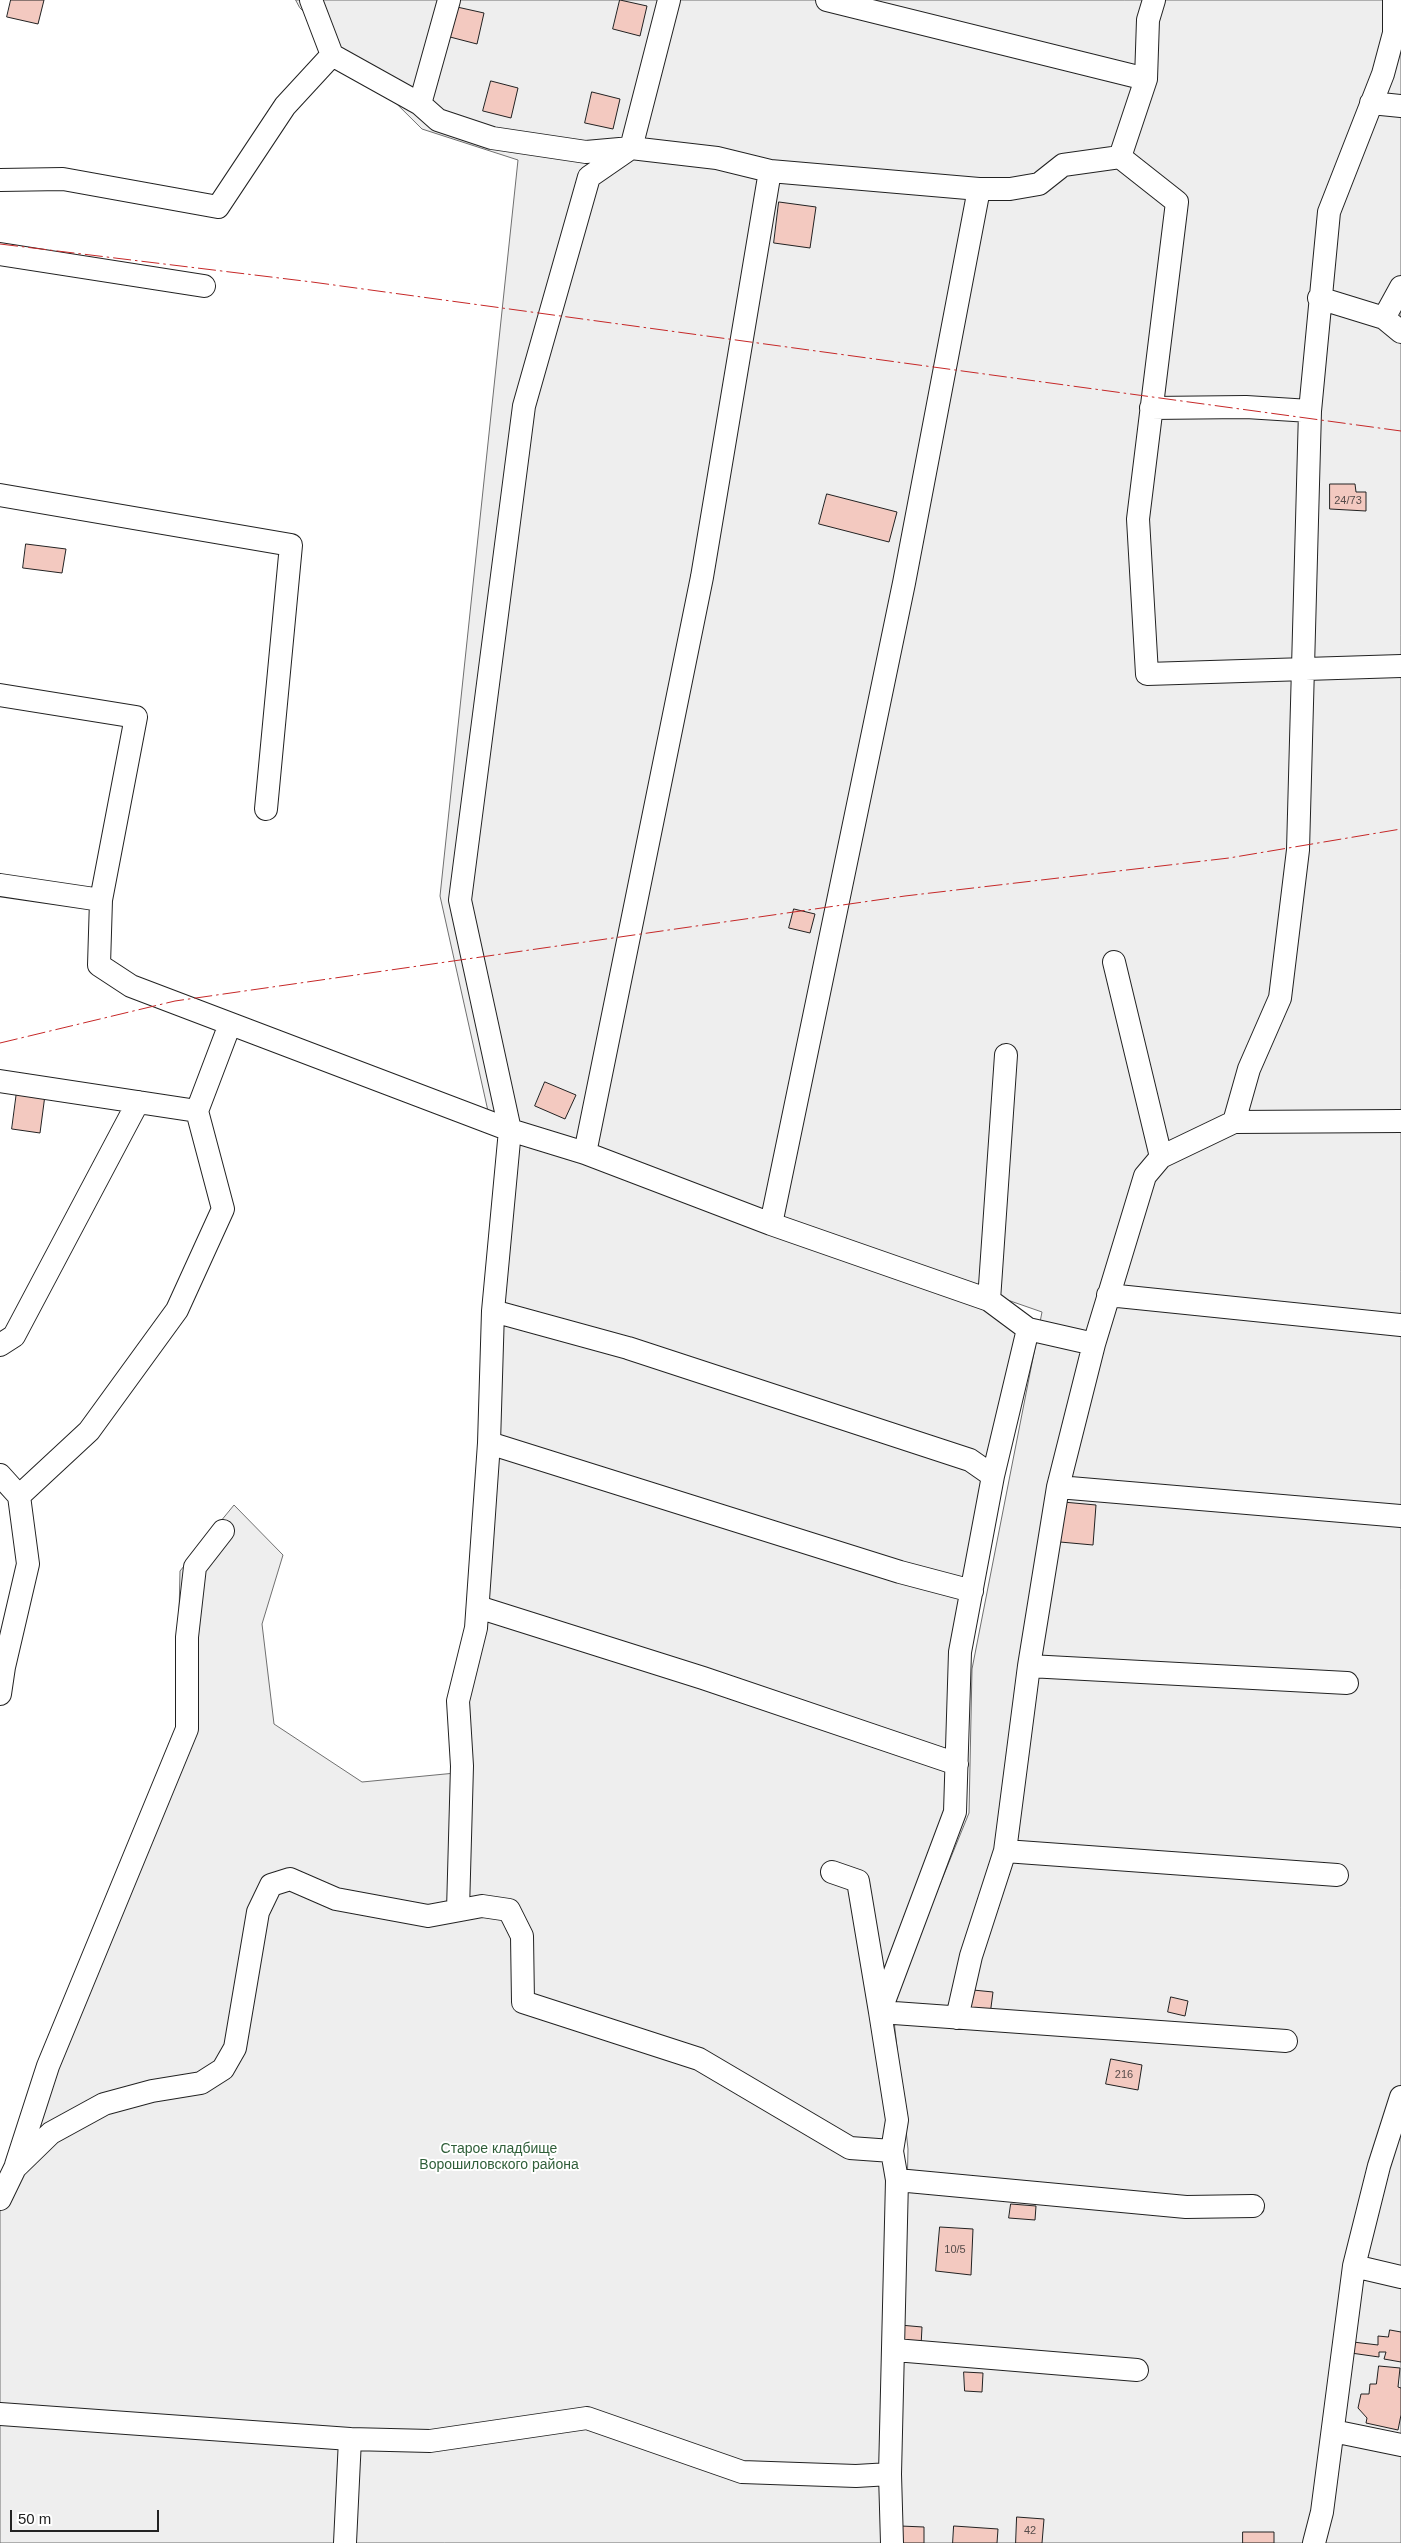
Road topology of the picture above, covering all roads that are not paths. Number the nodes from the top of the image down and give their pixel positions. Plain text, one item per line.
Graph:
1 (312, 0) edge
2 (449, 0) edge
3 (669, 0) edge
4 (827, 0) edge
5 (1154, 0) edge
6 (1394, 0) edge
7 (332, 55) junction
8 (1146, 79) junction
9 (1371, 103) junction
10 (420, 104) junction
11 (1401, 106) edge
12 (631, 148) junction
13 (1120, 157) junction
14 (770, 171) junction
15 (0, 180) edge
16 (979, 189) junction
17 (0, 254) edge
18 (204, 286) dead end
19 (1401, 287) edge
20 (1319, 298) junction
21 (1384, 318) junction
22 (1401, 332) edge
23 (1151, 408) junction
24 (1310, 412) junction
25 (0, 495) edge
26 (1401, 666) edge
27 (1304, 668) junction
28 (0, 695) edge
29 (266, 809) dead end
30 (0, 885) edge
31 (100, 900) junction
32 (1114, 962) dead end
33 (230, 1024) junction
34 (1006, 1054) dead end
35 (0, 1081) edge
36 (138, 1102) junction
37 (197, 1111) junction
38 (1401, 1121) edge
39 (1234, 1122) junction
40 (510, 1130) junction
41 (585, 1153) junction
42 (1161, 1157) junction
43 (771, 1224) junction
44 (1108, 1295) junction
45 (989, 1300) junction
46 (493, 1310) junction
47 (1401, 1325) edge
48 (1028, 1329) junction
49 (1094, 1344) junction
50 (0, 1345) edge
51 (489, 1443) junction
52 (0, 1475) edge
53 (993, 1476) junction
54 (1058, 1488) junction
55 (19, 1496) junction
56 (1401, 1516) edge
57 (223, 1531) dead end
58 (972, 1591) junction
59 (478, 1607) junction
60 (2, 1666) edge
61 (1029, 1666) junction
62 (1347, 1684) dead end
63 (0, 1694) edge
64 (957, 1764) junction
65 (1005, 1852) junction
66 (832, 1872) dead end
67 (1337, 1874) dead end
68 (458, 1910) junction
69 (880, 2012) junction
70 (957, 2018) junction
71 (1286, 2041) dead end
72 (1400, 2101) edge
73 (892, 2151) junction
74 (15, 2168) junction
75 (897, 2180) junction
76 (0, 2199) edge
77 (1253, 2206) dead end
78 (1354, 2266) junction
79 (1401, 2277) edge
80 (895, 2350) junction
81 (1137, 2370) dead end
82 (0, 2414) edge
83 (1334, 2431) junction
84 (350, 2439) junction
85 (1401, 2446) edge
86 (890, 2474) junction
87 (345, 2543) edge
88 (892, 2543) edge
89 (1314, 2543) edge

1 - 7 street
2 - 10 street
3 - 12 street
4 - 8 street
5 - 8 street
6 - 9 street
7 - 10 street
7 - 15 street
8 - 13 street
9 - 11 street
9 - 20 street
10 - 12 street
12 - 14 street
12 - 40 street
13 - 16 street
13 - 23 street
14 - 16 street
14 - 41 street
16 - 43 street
17 - 18 street
19 - 21 street
20 - 21 street
20 - 24 street
21 - 22 street
23 - 24 street
23 - 27 street
24 - 27 street
25 - 29 street
26 - 27 street
27 - 39 street
28 - 31 street
30 - 31 street
31 - 33 street
32 - 42 street
33 - 37 street
33 - 40 street
34 - 45 street
35 - 36 street
36 - 37 street
36 - 50 street
37 - 55 street
38 - 39 street
39 - 42 street
40 - 41 street
40 - 46 street
41 - 43 street
42 - 44 street
43 - 45 street
44 - 47 street
44 - 49 street
45 - 48 street
46 - 51 street
46 - 53 street
48 - 49 street
48 - 53 street
49 - 54 street
51 - 58 street
51 - 59 street
52 - 55 street
53 - 58 street
54 - 56 street
54 - 61 street
55 - 60 street
57 - 74 street
58 - 64 street
59 - 64 street
59 - 68 street
60 - 63 street
61 - 62 street
61 - 65 street
64 - 69 street
65 - 67 street
65 - 70 street
66 - 69 street
68 - 73 street
68 - 74 street
69 - 70 street
69 - 73 street
70 - 71 street
72 - 78 street
73 - 75 street
74 - 76 street
75 - 77 street
75 - 80 street
78 - 79 street
78 - 83 street
80 - 81 street
80 - 86 street
82 - 84 street
83 - 85 street
83 - 89 street
84 - 86 street
84 - 87 street
86 - 88 street

